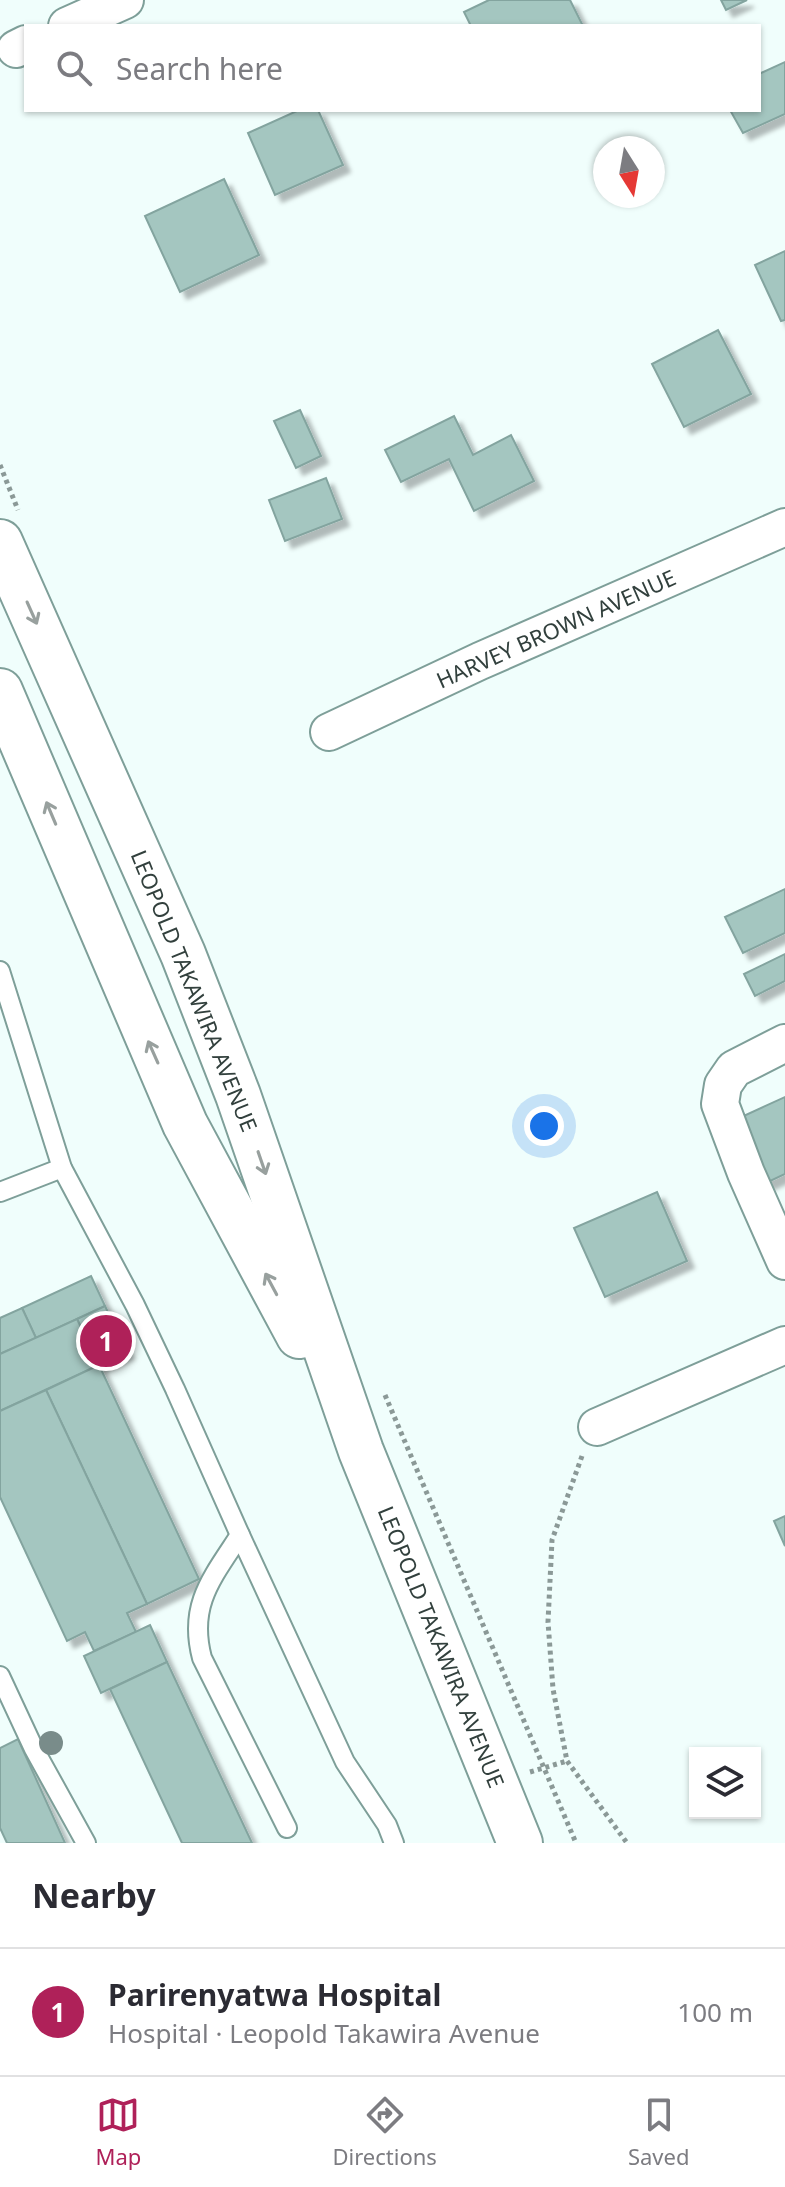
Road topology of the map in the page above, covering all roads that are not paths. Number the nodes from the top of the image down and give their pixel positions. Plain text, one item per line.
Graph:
1 (125, 0) edge
2 (71, 24) edge
3 (785, 527) edge
4 (0, 542) edge
5 (0, 691) edge
6 (329, 732) dead end
7 (0, 971) edge
8 (785, 1043) edge
9 (62, 1168) junction
10 (0, 1192) edge
11 (785, 1261) edge
12 (785, 1345) edge
13 (597, 1427) road end
14 (361, 1451) junction
15 (240, 1535) junction
16 (0, 1676) edge
17 (287, 1828) dead end
18 (86, 1843) edge
19 (394, 1843) edge
20 (520, 1843) edge

1 - 2 street
3 - 6 street, HARVEY BROWN AVENUE
4 -> 14 main road, LEOPOLD TAKAWIRA AVENUE
14 -> 5 main road, LEOPOLD TAKAWIRA AVENUE
7 - 9 lane
8 - 11 street
9 - 10 lane
9 - 15 lane
12 - 13 street
14 - 20 main road, LEOPOLD TAKAWIRA AVENUE
15 - 17 lane
15 - 19 lane
16 - 18 lane

